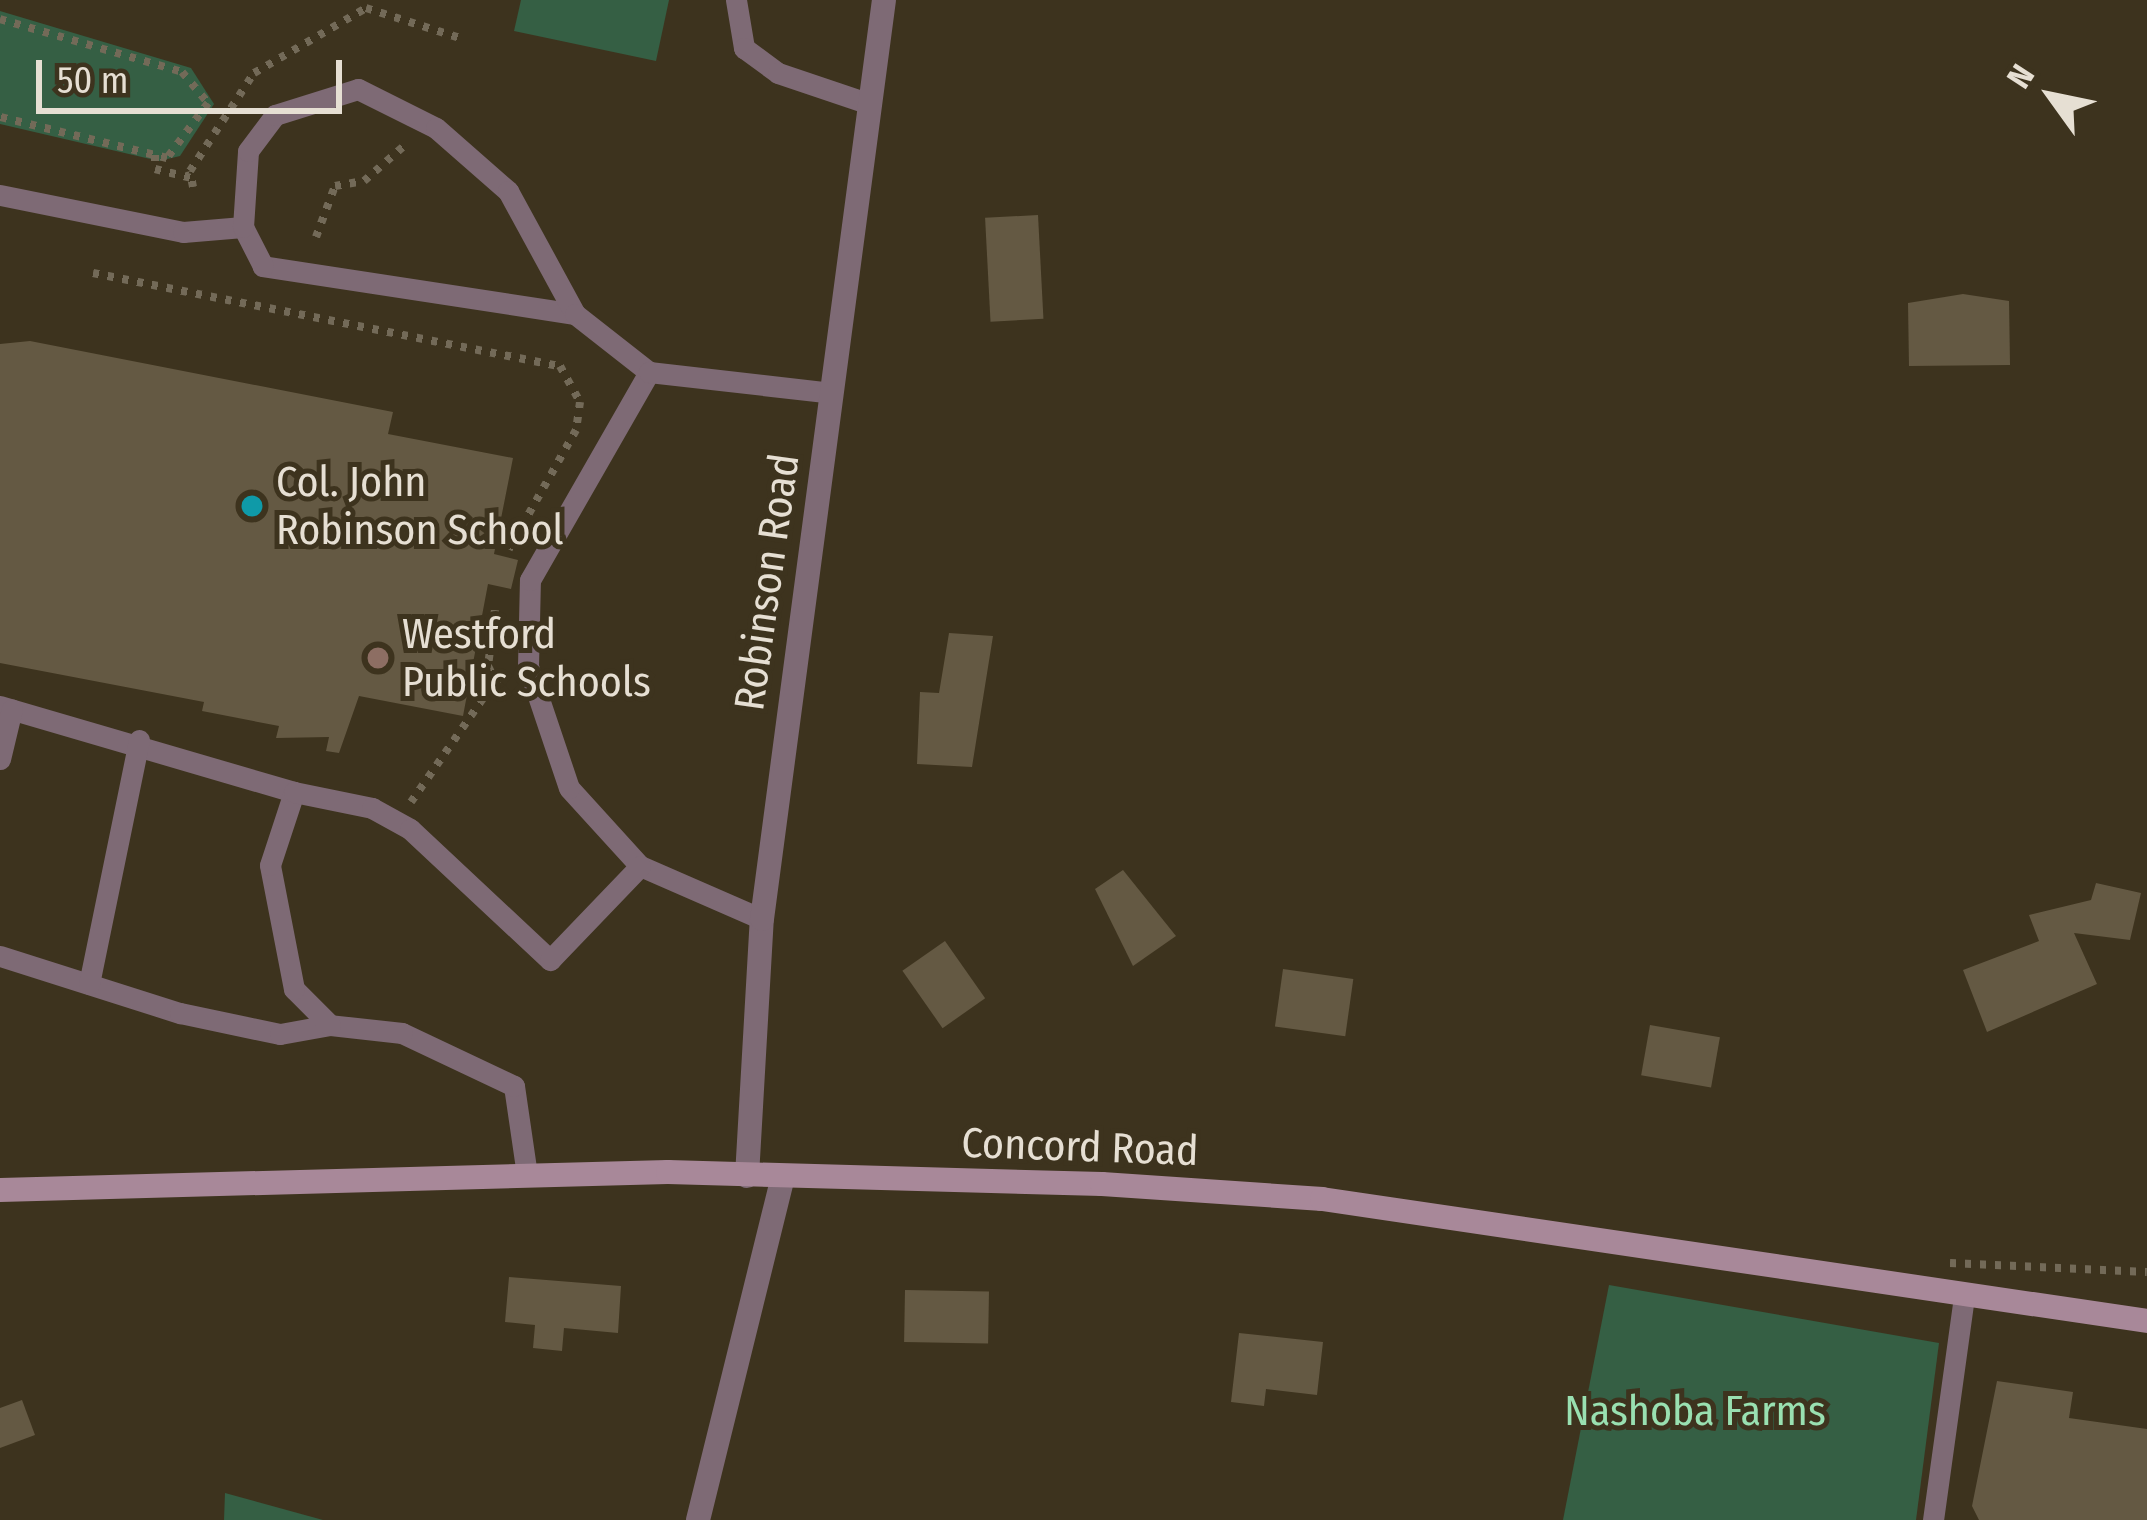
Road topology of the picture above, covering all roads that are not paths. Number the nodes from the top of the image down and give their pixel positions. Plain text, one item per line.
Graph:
1 (736, 0) edge
2 (884, 0) edge
3 (870, 104) junction
4 (0, 195) edge
5 (243, 227) junction
6 (575, 314) junction
7 (649, 372) junction
8 (832, 393) junction
9 (6, 707) edge
10 (139, 740) junction
11 (0, 759) edge
12 (294, 792) junction
13 (640, 866) junction
14 (762, 919) junction
15 (0, 956) edge
16 (89, 984) junction
17 (330, 1025) junction
18 (527, 1175) junction
19 (747, 1176) junction
20 (783, 1177) junction
21 (0, 1190) edge
22 (1964, 1296) junction
23 (2147, 1321) edge
24 (698, 1520) edge
25 (1934, 1520) edge

1 - 3 lane
2 - 3 street, Robinson Road
3 - 8 street, Robinson Road
4 - 5 lane
5 - 6 lane
5 - 6 lane
6 - 7 lane
7 - 8 lane
7 - 13 lane
8 - 14 street, Robinson Road
9 - 10 lane
9 - 11 lane
10 - 12 lane
10 - 16 lane
12 - 13 lane
12 - 17 lane
13 - 14 lane
14 - 19 street, Robinson Road
15 - 16 lane
16 - 17 lane
17 - 18 lane
18 - 19 main road, Concord Road
18 - 21 main road, Concord Road
19 - 20 main road, Concord Road
20 - 22 main road, Concord Road
20 - 24 street
22 - 23 main road, Concord Road
22 - 25 lane

